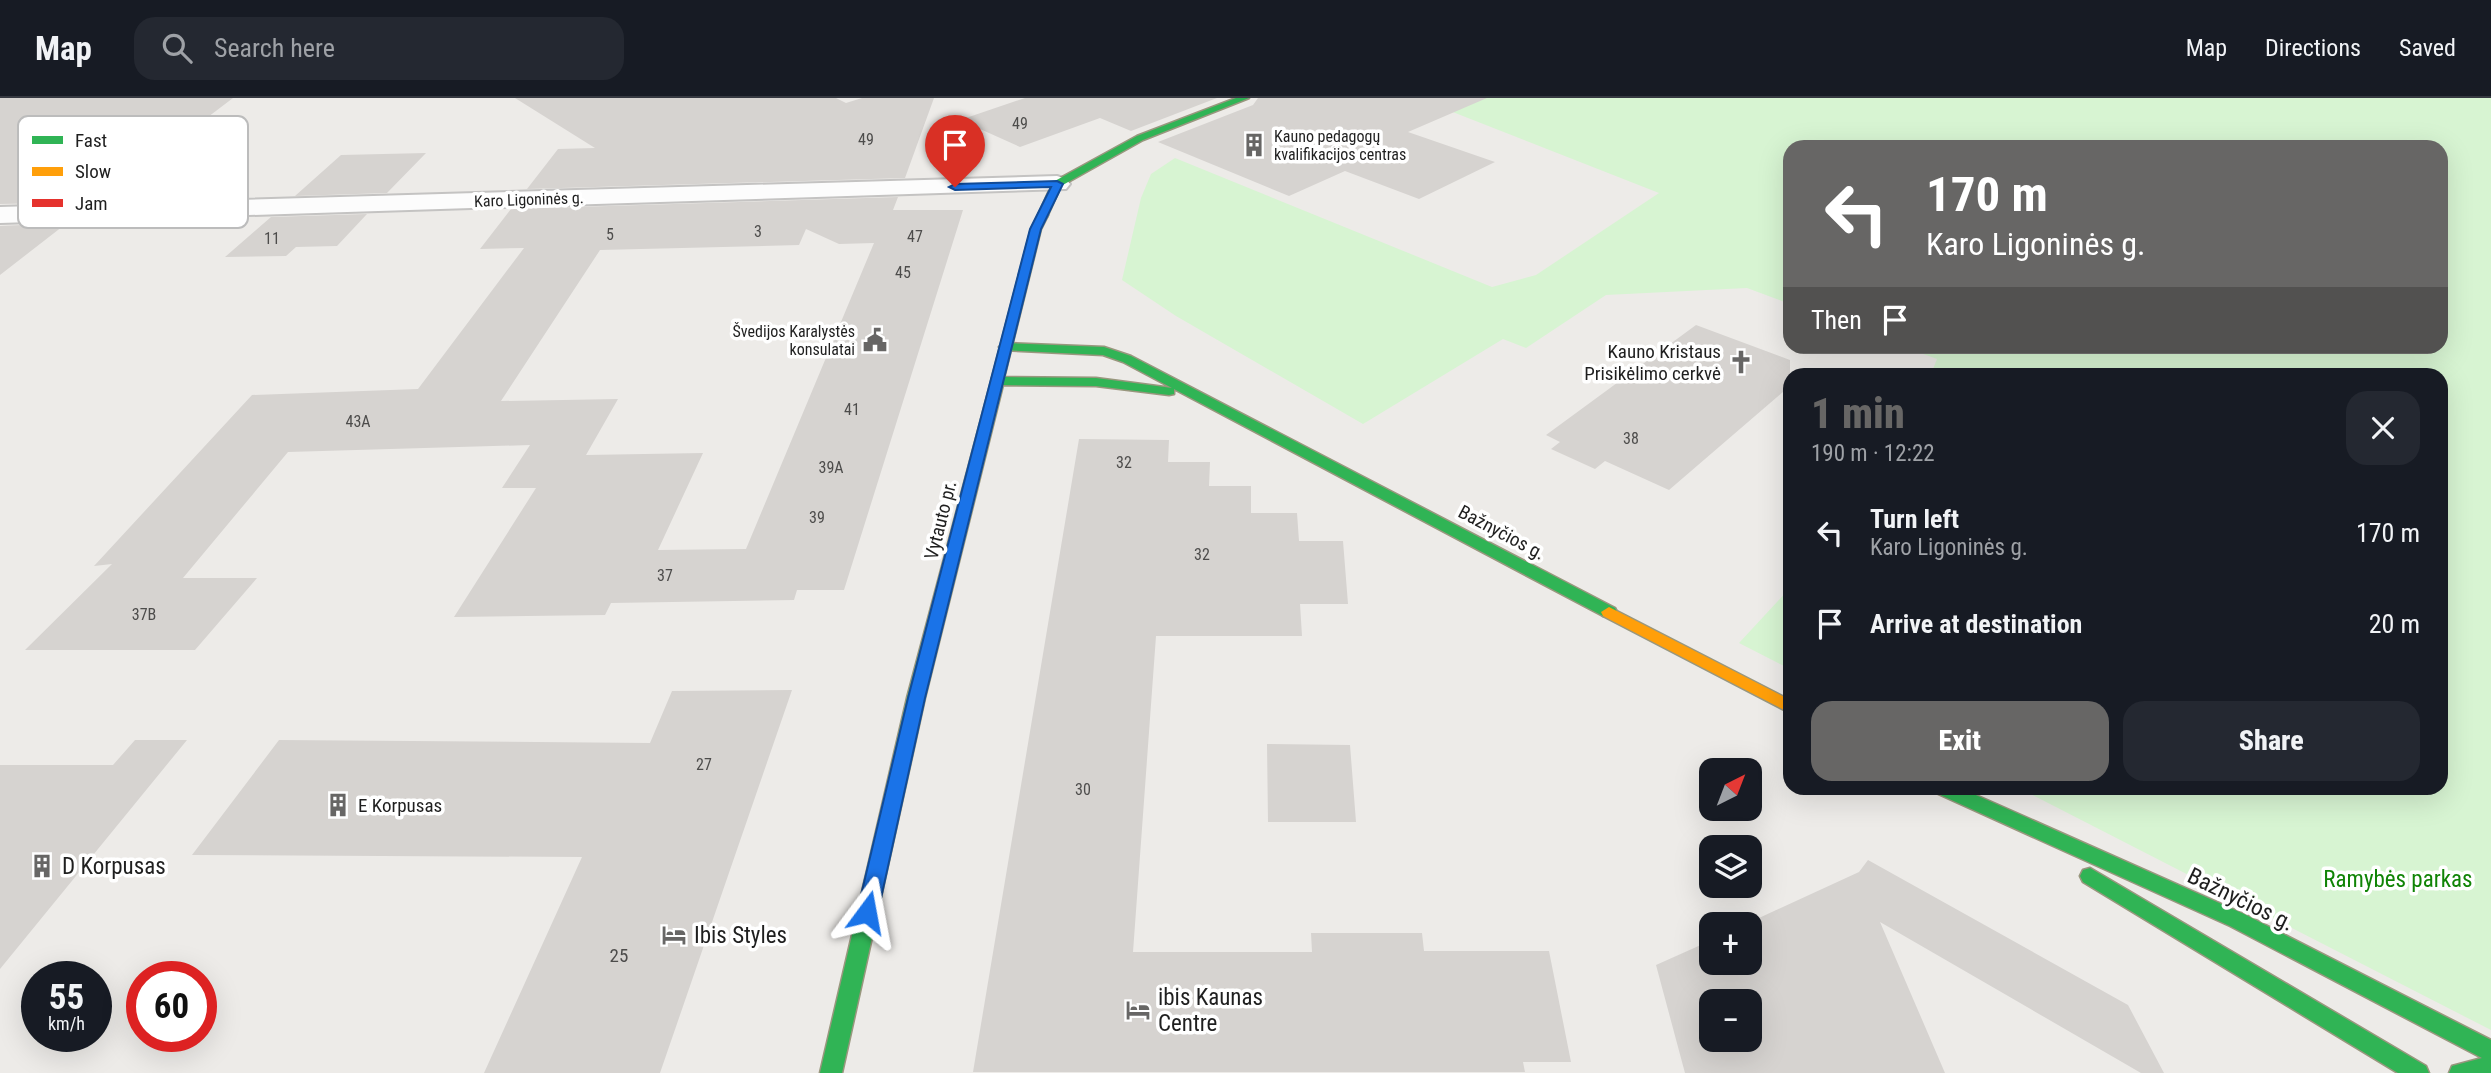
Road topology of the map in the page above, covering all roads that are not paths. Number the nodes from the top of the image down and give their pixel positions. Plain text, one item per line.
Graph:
1 (1244, 98) edge
2 (1057, 184) junction
3 (248, 208) edge
4 (18, 214) edge
5 (0, 215) edge
6 (1005, 347) junction
7 (997, 381) junction
8 (1194, 394) junction
9 (1783, 703) edge
10 (1958, 795) edge
11 (1966, 799) junction
12 (2491, 1051) edge
13 (2491, 1066) edge
14 (831, 1073) edge
15 (2418, 1073) edge
16 (2460, 1073) edge

1 - 2 street
2 - 3 street, Karo Ligoninės g.
2 - 6 street, Vytauto pr.
4 - 5 street, Karo Ligoninės g.
6 - 7 street, Vytauto pr.
6 - 8 street, Bažnyčios g.
7 - 8 street, Bažnyčios g.
7 - 14 street, Vytauto pr.
8 - 9 street, Bažnyčios g.
10 - 11 street, Bažnyčios g.
11 - 12 street, Bažnyčios g.
11 - 15 street, Bažnyčios g.
13 - 16 street

